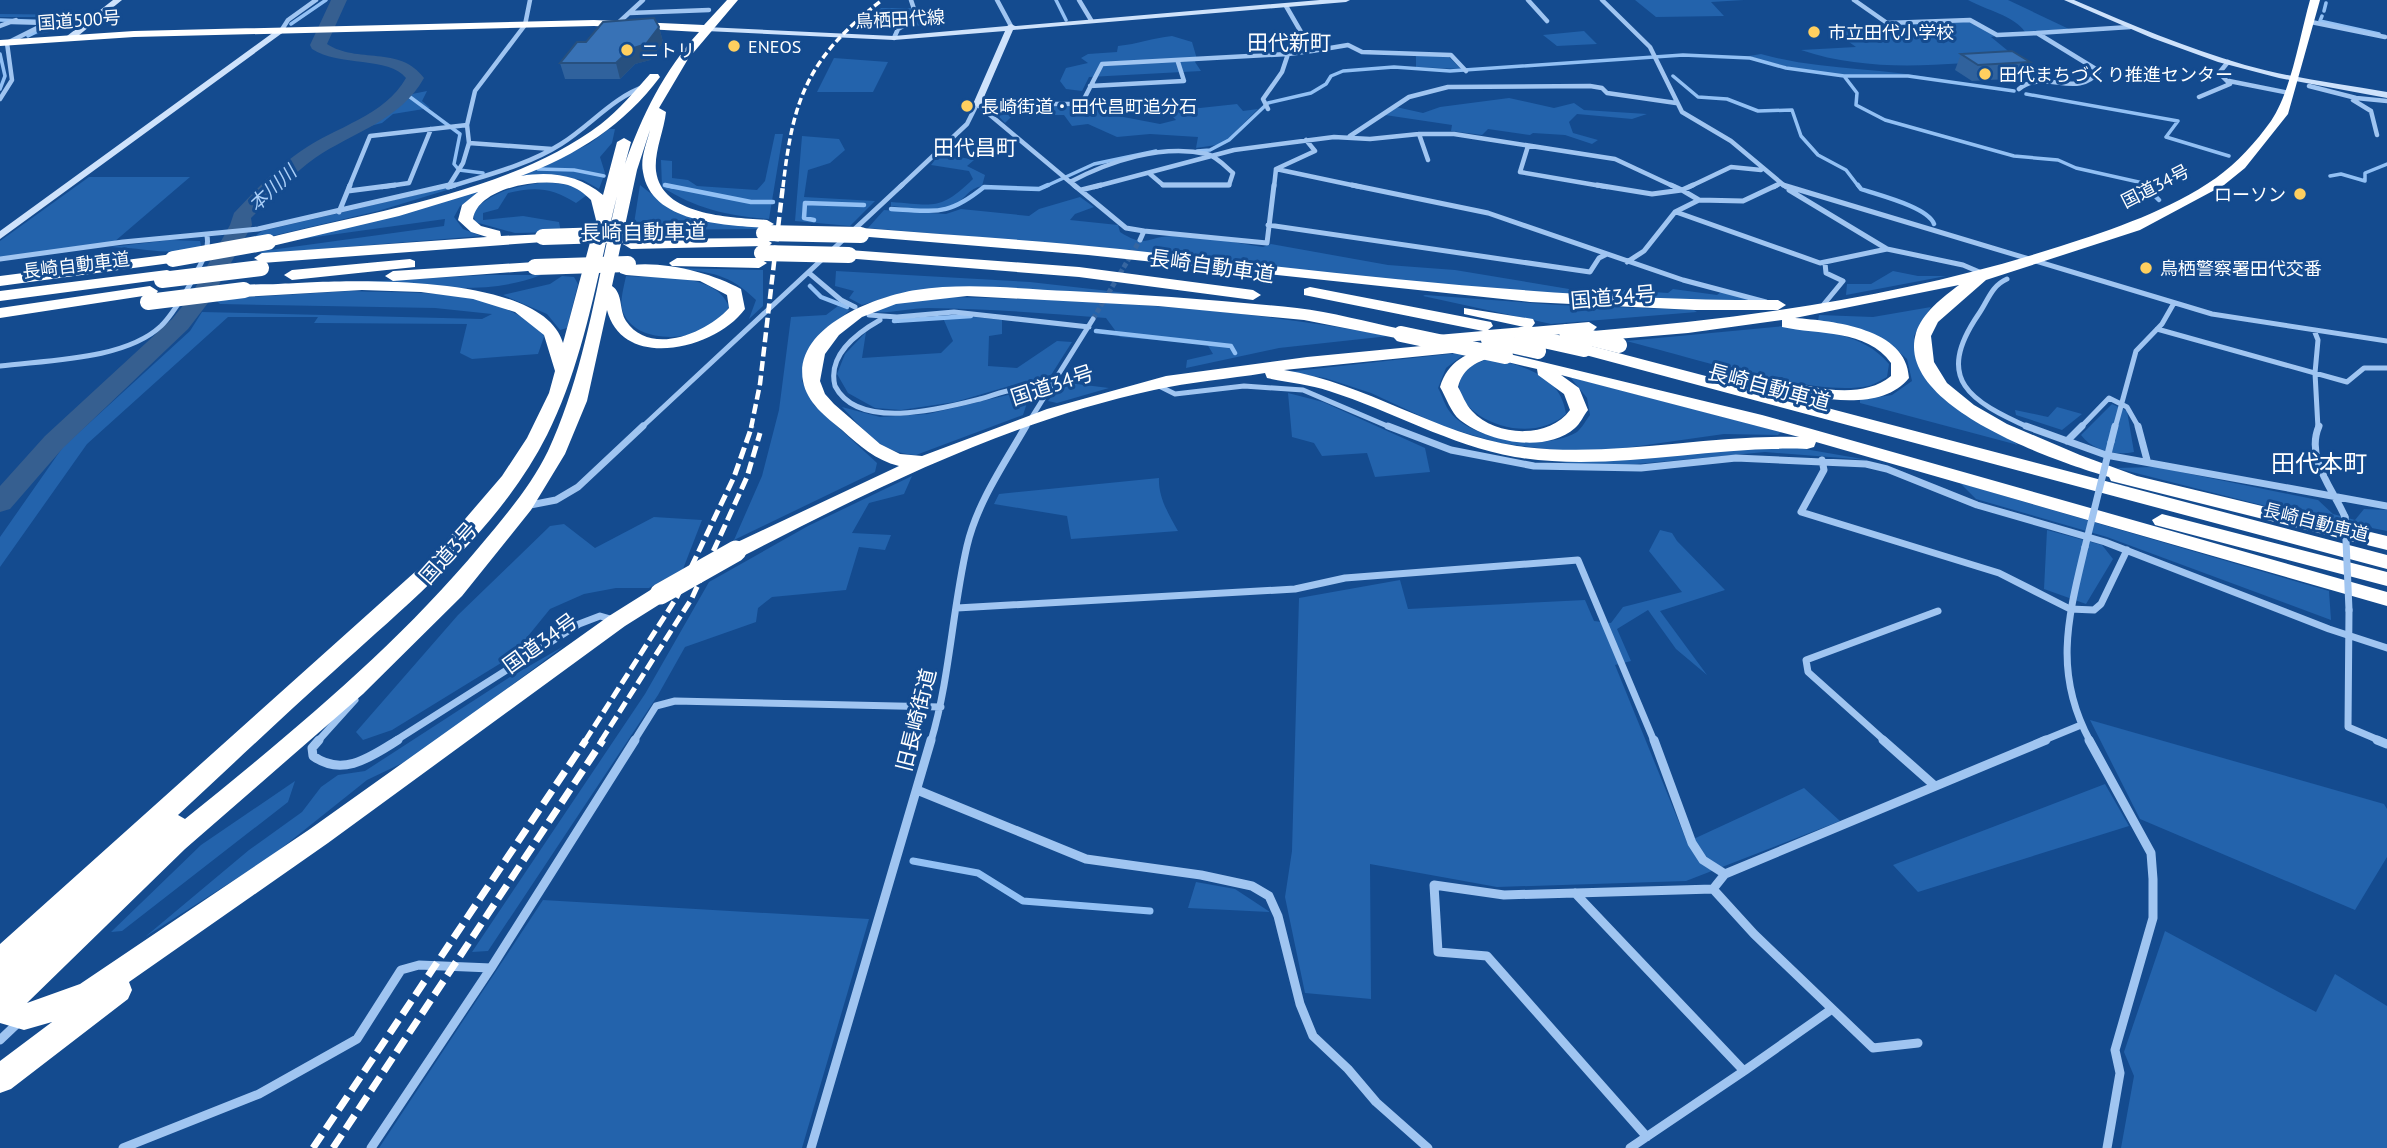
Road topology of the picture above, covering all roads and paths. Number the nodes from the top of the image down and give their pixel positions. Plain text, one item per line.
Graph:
1 (118, 0) edge
2 (316, 0) edge
3 (530, 0) edge
4 (643, 0) edge
5 (720, 0) edge
6 (733, 0) edge
7 (911, 0) edge
8 (997, 0) edge
9 (1079, 0) edge
10 (1346, 0) edge
11 (1528, 0) edge
12 (1602, 0) edge
13 (1854, 0) edge
14 (2068, 0) edge
15 (2315, 0) edge
16 (1286, 6) junction
17 (709, 10) junction
18 (631, 13) junction
19 (19, 18) dead end
20 (1091, 20) junction
21 (1548, 21) dead end
22 (12, 22) junction
23 (2311, 22) junction
24 (617, 24) junction
25 (525, 25) junction
26 (0, 26) edge
27 (1011, 26) junction
28 (2130, 27) junction
29 (700, 28) junction
30 (281, 31) junction
31 (2037, 33) junction
32 (2386, 37) edge
33 (70, 38) junction
34 (894, 38) junction
35 (3, 43) edge
36 (2387, 44) edge
37 (1312, 51) junction
38 (1288, 54) junction
39 (1178, 62) junction
40 (2228, 62) junction
41 (1466, 70) dead end
42 (2294, 78) junction
43 (657, 79) junction
44 (2229, 81) junction
45 (1090, 86) junction
46 (2309, 86) dead end
47 (2019, 89) dead end
48 (2289, 93) junction
49 (2387, 95) edge
50 (2346, 96) junction
51 (2199, 97) dead end
52 (0, 99) edge
53 (2387, 102) edge
54 (1676, 103) junction
55 (977, 104) junction
56 (1268, 109) dead end
57 (467, 125) junction
58 (430, 129) junction
59 (1419, 134) junction
60 (2376, 135) dead end
61 (1350, 136) junction
62 (1306, 140) junction
63 (469, 143) junction
64 (1528, 146) junction
65 (552, 149) junction
66 (1215, 156) junction
67 (1428, 160) dead end
68 (1276, 169) junction
69 (1762, 170) junction
70 (1150, 174) junction
71 (1070, 181) junction
72 (1779, 184) junction
73 (448, 187) junction
74 (1789, 189) junction
75 (1081, 190) junction
76 (1682, 190) junction
77 (348, 191) junction
78 (1699, 200) junction
79 (339, 212) junction
80 (1675, 212) junction
81 (604, 225) junction
82 (1268, 225) junction
83 (1144, 231) junction
84 (0, 236) edge
85 (207, 236) junction
86 (1140, 240) tunnel mouth
87 (763, 243) junction
88 (854, 247) junction
89 (1887, 249) junction
90 (630, 253) junction
91 (1607, 254) junction
92 (538, 255) junction
93 (0, 259) edge
94 (1627, 261) junction
95 (2034, 261) junction
96 (1825, 263) junction
97 (809, 273) junction
98 (608, 274) junction
99 (254, 275) junction
100 (1278, 275) junction
101 (1994, 276) junction
102 (162, 279) junction
103 (0, 281) edge
104 (0, 296) edge
105 (1868, 298) junction
106 (0, 303) edge
107 (2174, 303) junction
108 (1822, 304) junction
109 (1780, 305) junction
110 (855, 307) dead end
111 (0, 313) edge
112 (869, 315) dead end
113 (1306, 315) junction
114 (880, 320) junction
115 (0, 324) edge
116 (1688, 328) junction
117 (2157, 329) junction
118 (2314, 330) junction
119 (1614, 340) junction
120 (2387, 341) edge
121 (1505, 356) junction
122 (0, 366) edge
123 (2387, 369) edge
124 (2315, 373) junction
125 (1208, 376) junction
126 (1751, 378) junction
127 (1155, 384) junction
128 (558, 393) junction
129 (1042, 398) junction
130 (2120, 400) junction
131 (1031, 420) junction
132 (2067, 441) junction
133 (1885, 456) junction
134 (1822, 460) junction
135 (2147, 460) junction
136 (920, 461) junction
137 (2160, 487) junction
138 (2338, 496) junction
139 (524, 506) junction
140 (2387, 506) edge
141 (2387, 542) edge
142 (2127, 550) junction
143 (2387, 562) edge
144 (2387, 579) edge
145 (454, 591) junction
146 (2387, 599) edge
147 (957, 608) junction
148 (2070, 609) junction
149 (1938, 611) dead end
150 (617, 621) junction
151 (2347, 633) junction
152 (2387, 648) edge
153 (355, 688) junction
154 (941, 707) junction
155 (2081, 725) junction
156 (2387, 744) edge
157 (1935, 786) junction
158 (917, 790) junction
159 (319, 836) junction
160 (1725, 874) junction
161 (1713, 889) junction
162 (1575, 892) junction
163 (0, 961) edge
164 (491, 968) junction
165 (0, 980) edge
166 (1832, 1009) junction
167 (6, 1011) edge
168 (0, 1040) edge
169 (1919, 1043) dead end
170 (1744, 1071) junction
171 (0, 1079) edge
172 (1647, 1137) junction
173 (123, 1148) edge
174 (371, 1148) edge
175 (811, 1148) edge
176 (1429, 1148) edge
177 (1630, 1148) edge
178 (2108, 1148) edge

1 - 33 street
2 - 30 street
3 - 25 street
4 - 18 street
5 - 17 highway, 国道3号
6 - 29 highway, 国道3号
7 - 34 street
8 - 27 street
9 - 20 street
10 - 16 street, 鳥栖田代線
11 - 21 street
12 - 54 street
13 - 31 street
14 - 28 street
15 - 23 highway, 国道34号
16 - 20 street, 鳥栖田代線
16 - 37 street
17 - 18 street
17 - 29 highway, 国道3号
18 - 24 street
19 - 22 street
20 - 27 street, 鳥栖田代線
22 - 26 street
22 - 35 street
23 - 32 street
23 - 42 highway, 国道34号
24 - 25 highway, 国道500号
24 - 29 highway, 国道500号
25 - 30 highway, 国道500号
25 - 57 street
27 - 34 street, 鳥栖田代線
27 - 55 street
28 - 31 street
28 - 40 street
29 - 34 street, 鳥栖田代線
29 - 43 highway, 国道3号
30 - 33 highway, 国道500号
30 - 84 street
31 - 47 street
32 - 36 street
33 - 35 highway, 国道500号
35 - 52 street
37 - 38 street
37 - 41 street
38 - 39 street
38 - 56 street
39 - 45 street
39 - 45 street
40 - 42 street
40 - 44 street
42 - 48 highway, 国道34号
42 - 49 street
43 - 65 street
43 - 81 highway, 国道3号
43 - 87 highway
43 - 98 highway, 国道3号
43 - 102 highway, bridge
44 - 48 street
44 - 51 street
45 - 55 street
46 - 50 street
48 - 95 highway, 国道34号
50 - 53 street
50 - 60 street
54 - 61 street
54 - 69 street
55 - 71 street
55 - 97 street
57 - 58 street
57 - 63 street
58 - 77 street
58 - 77 street
59 - 61 street
59 - 64 street
59 - 67 street
61 - 62 street
62 - 66 street
62 - 68 street
63 - 65 street
63 - 73 street
64 - 76 street
64 - 76 street
65 - 73 street
66 - 70 street
66 - 70 street
66 - 71 street
68 - 82 street
68 - 91 street
69 - 72 street
69 - 76 street
70 - 75 street
71 - 75 street
72 - 74 street
72 - 78 street
73 - 79 street
74 - 89 street
74 - 95 street
75 - 83 street
76 - 78 street
77 - 79 street
78 - 80 street
79 - 85 street
80 - 94 street
80 - 96 street
81 - 92 highway
81 - 128 highway, 国道3号
82 - 83 street
82 - 91 street
83 - 86 street
85 - 93 street
85 - 122 street
87 - 88 highway
87 - 88 highway, 長崎自動車道
87 - 90 highway
87 - 90 highway
88 - 100 highway
88 - 113 highway
88 - 143 highway, 長崎自動車道, bridge
88 - 144 highway, 長崎自動車道, bridge
89 - 96 street
89 - 101 street
90 - 92 highway, bridge
90 - 92 highway, 長崎自動車道
90 - 98 highway
91 - 94 street
92 - 99 highway, 長崎自動車道
92 - 99 highway
92 - 99 highway, 長崎自動車道
92 - 99 highway
94 - 109 street
95 - 101 highway, 国道34号
95 - 107 street
96 - 108 street
97 - 110 street
97 - 139 street
98 - 139 highway, 国道3号
99 - 102 highway, 長崎自動車道
99 - 102 highway
99 - 102 highway, bridge
99 - 128 highway
100 - 109 highway
100 - 119 highway, bridge
101 - 105 highway, 国道34号
101 - 132 street
101 - 137 highway
102 - 103 highway
102 - 104 highway, 長崎自動車道
102 - 106 highway
102 - 111 highway, 長崎自動車道
102 - 115 highway
105 - 108 highway, 国道34号
105 - 116 highway, 国道34号
107 - 117 street
107 - 118 street
108 - 109 highway
108 - 127 highway, 国道34号
112 - 114 street
113 - 121 highway, bridge
113 - 136 highway
114 - 129 street, 旧長崎街道
114 - 129 street
116 - 119 highway, 国道34号
116 - 126 highway
117 - 124 street
117 - 130 street
118 - 120 street
118 - 124 street
119 - 121 highway
119 - 125 highway, 国道34号
119 - 126 highway
121 - 133 highway
123 - 124 street
124 - 138 street
125 - 127 highway, 国道34号
125 - 133 highway
126 - 137 highway
127 - 131 highway, 国道34号
127 - 134 street
128 - 163 highway, 国道3号
129 - 131 street, 旧長崎街道
130 - 132 street
130 - 135 street
130 - 148 street, bridge
131 - 136 highway, 国道34号
131 - 147 street, 旧長崎街道
132 - 135 street
133 - 146 highway
134 - 142 street
134 - 148 street
135 - 138 street
136 - 150 highway, 国道34号, bridge
137 - 141 highway
138 - 140 street
138 - 151 street, bridge
139 - 145 highway, 国道3号
142 - 148 street
142 - 151 street
145 - 150 street
145 - 153 highway, 国道3号
147 - 154 street, 旧長崎街道
147 - 160 street
148 - 155 street
149 - 157 street
150 - 159 highway, 国道34号
151 - 152 street
151 - 156 street
153 - 165 highway
153 - 167 highway, 国道3号
154 - 158 street, 旧長崎街道
154 - 164 street
155 - 157 street
155 - 178 street
157 - 160 street
158 - 175 street, 旧長崎街道
158 - 176 street
159 - 167 highway, 国道34号
159 - 171 highway
160 - 161 street
161 - 162 street
161 - 166 street
162 - 170 street
162 - 172 street
164 - 173 street
164 - 174 street
166 - 169 street
166 - 170 street
167 - 168 street
170 - 172 street
172 - 177 street

